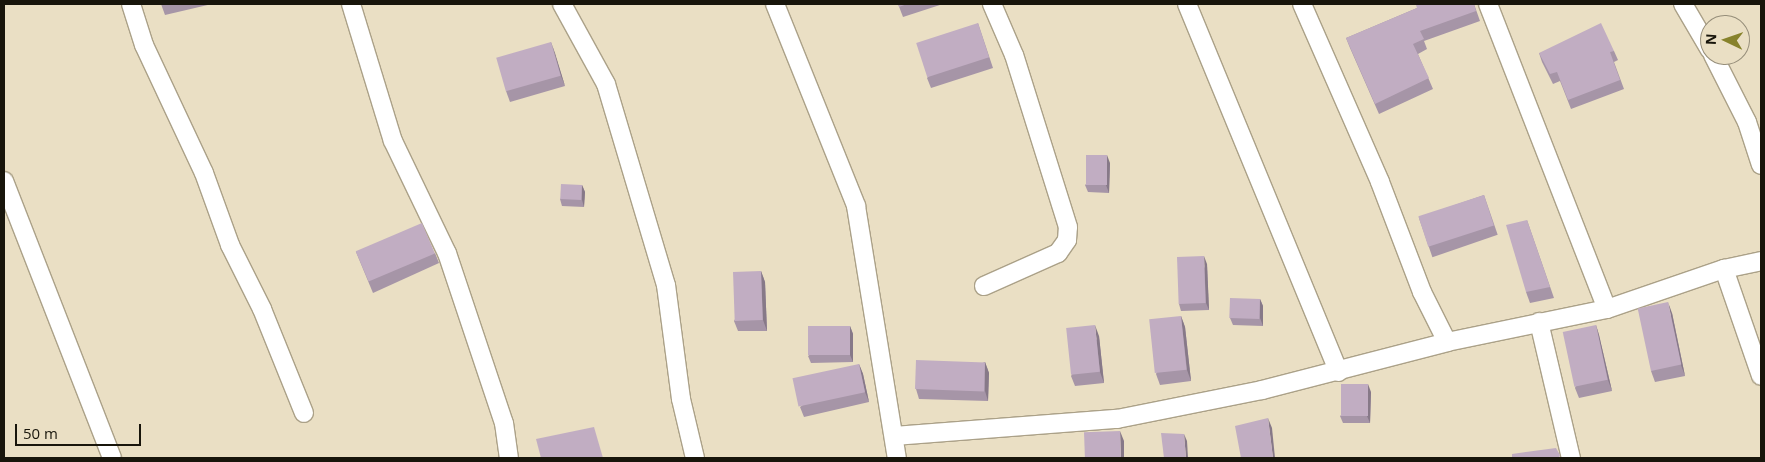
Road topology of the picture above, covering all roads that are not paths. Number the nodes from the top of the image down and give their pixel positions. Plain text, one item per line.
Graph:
1 (131, 4) edge
2 (351, 4) edge
3 (562, 4) edge
4 (776, 4) edge
5 (992, 4) edge
6 (1186, 4) edge
7 (1302, 4) edge
8 (1488, 4) edge
9 (1683, 4) edge
10 (1700, 33) edge
11 (1718, 65) edge
12 (1761, 165) edge
13 (4, 181) edge
14 (1761, 261) edge
15 (1724, 270) junction
16 (984, 286) dead end
17 (1607, 309) junction
18 (1539, 322) junction
19 (1447, 342) junction
20 (1339, 372) junction
21 (1761, 376) edge
22 (304, 413) dead end
23 (894, 436) junction
24 (112, 458) edge
25 (509, 458) edge
26 (695, 458) edge
27 (896, 458) edge
28 (1571, 458) edge

1 - 22 street
2 - 25 street
3 - 26 street
4 - 23 street
5 - 16 street
6 - 20 street
7 - 19 street
8 - 17 street
9 - 10 street
11 - 12 street
13 - 24 street
14 - 15 street
15 - 17 street
15 - 21 street
17 - 18 street
18 - 19 street
18 - 28 street
19 - 20 street
20 - 23 street
23 - 27 street

